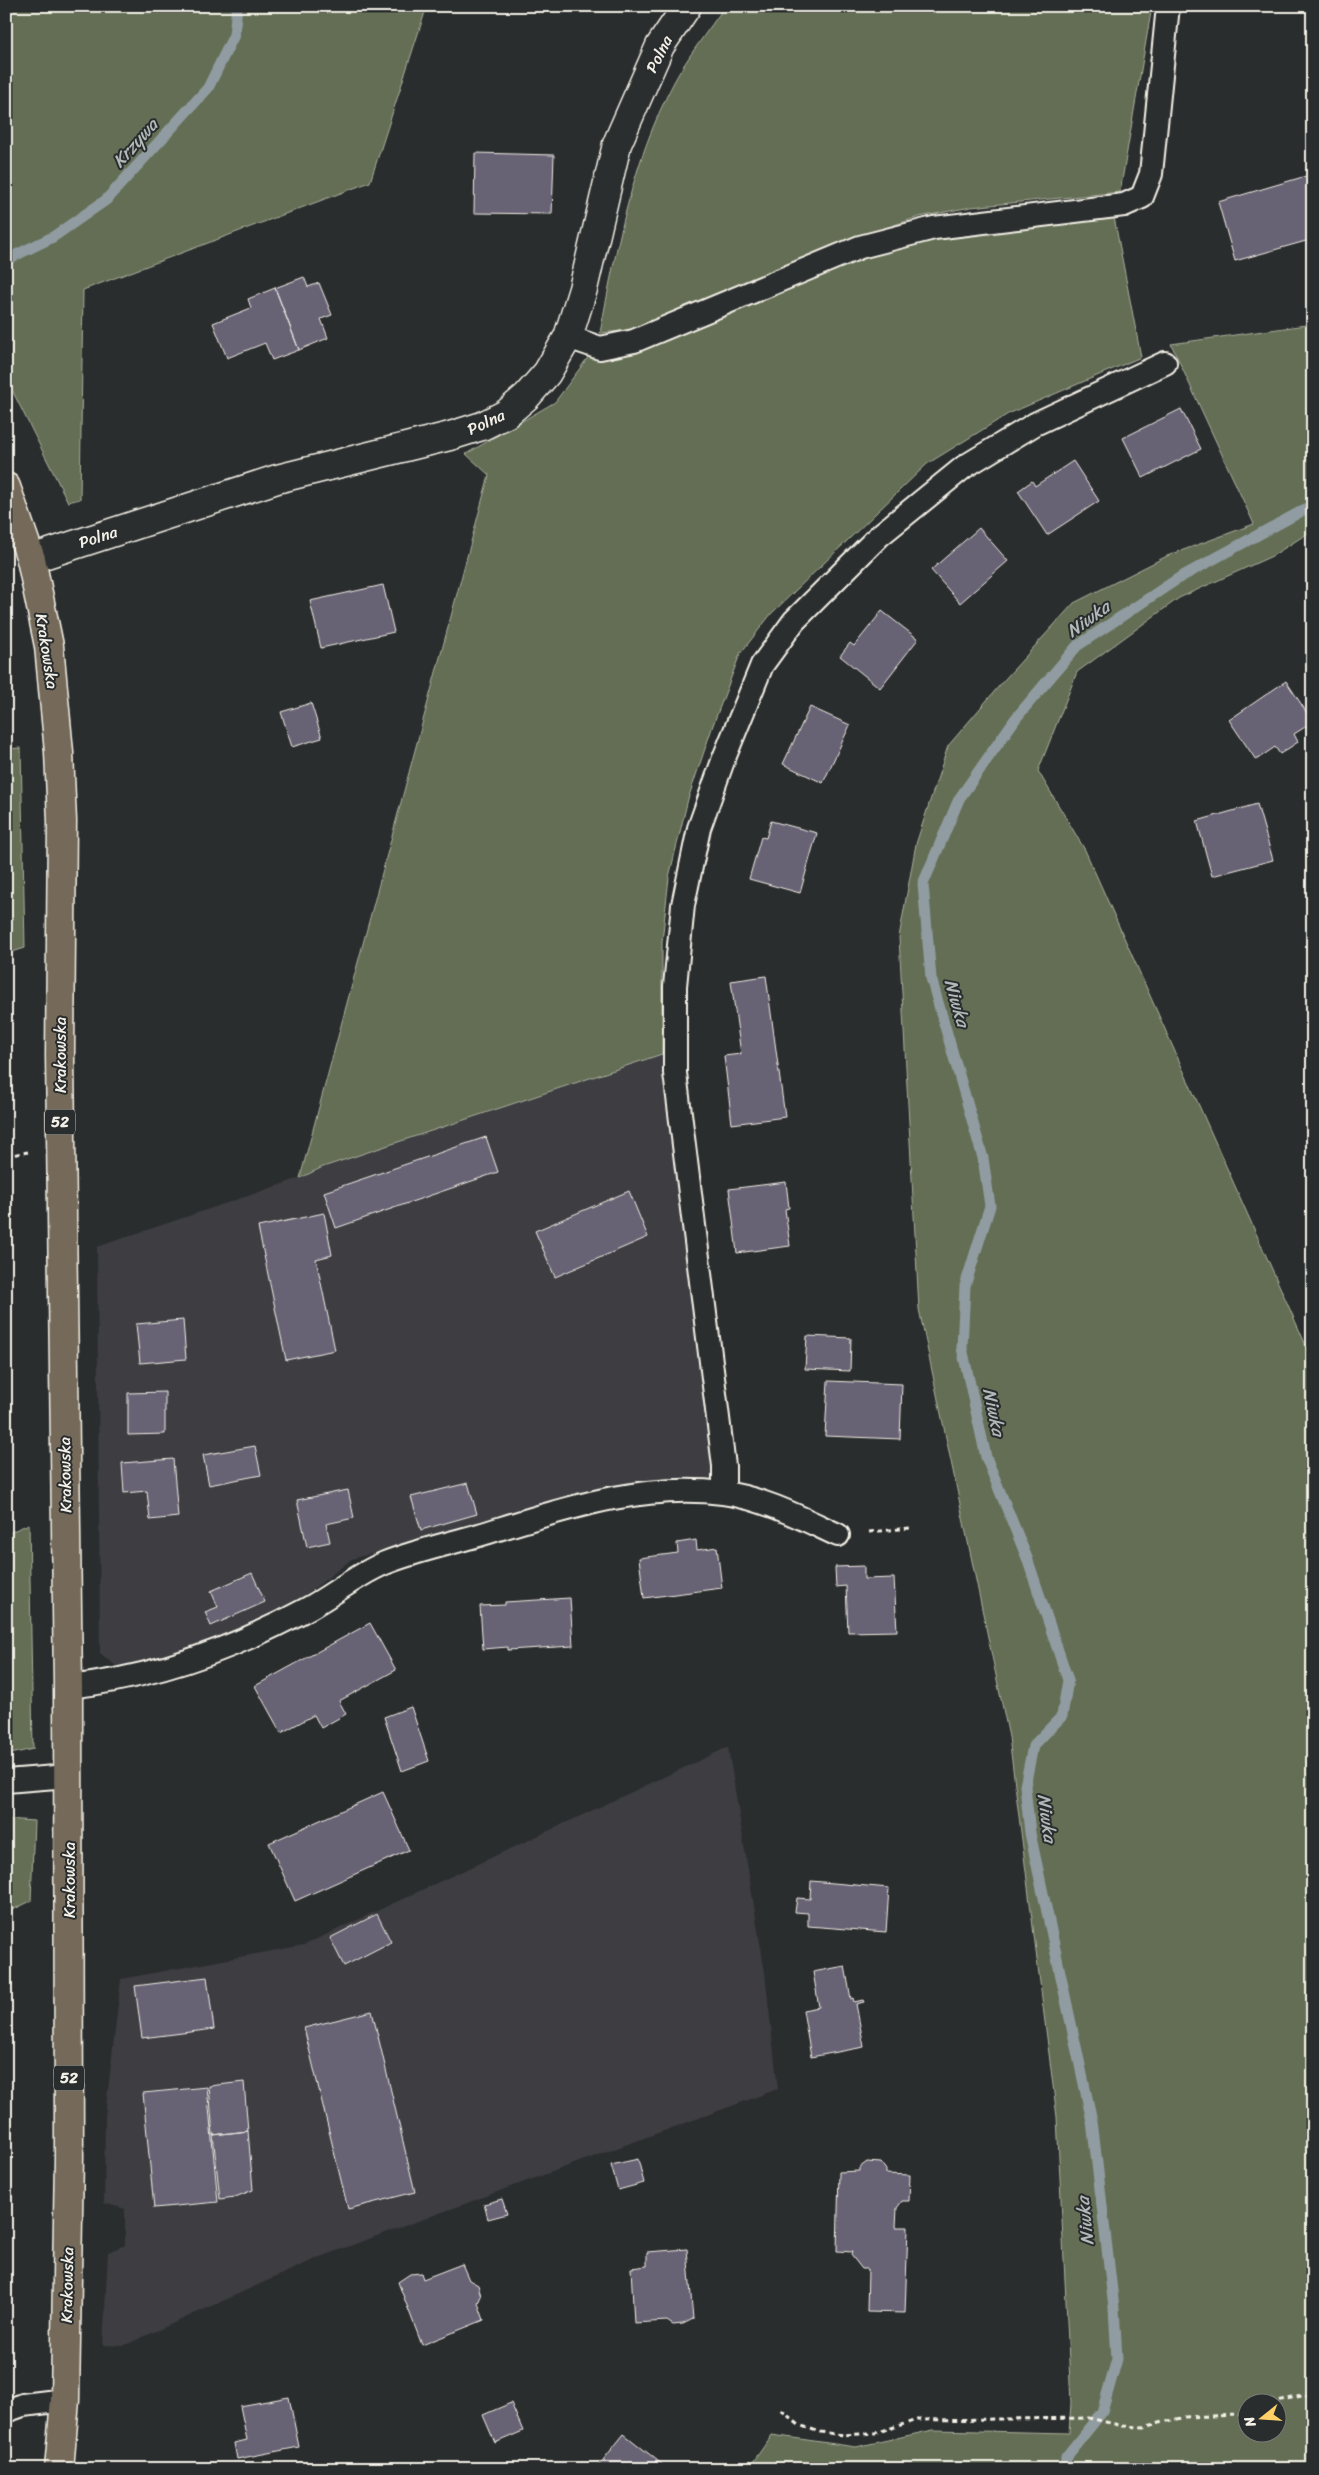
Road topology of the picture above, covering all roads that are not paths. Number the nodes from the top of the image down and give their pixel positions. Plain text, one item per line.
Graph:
1 (687, 6) edge
2 (1168, 6) edge
3 (568, 337) junction
4 (1165, 363) dead end
5 (6, 487) edge
6 (31, 558) junction
7 (724, 1493) junction
8 (838, 1535) road end
9 (68, 1687) junction
10 (68, 1776) junction
11 (6, 1781) edge
12 (65, 2400) junction
13 (6, 2410) edge
14 (59, 2469) edge

1 - 3 street, Polna
2 - 3 lane
3 - 6 street, Polna
4 - 7 lane
5 - 6 main road, Krakowska / 52
6 - 9 main road, Krakowska / 52
7 - 8 lane
7 - 9 lane
9 - 10 main road, Krakowska / 52
10 - 11 lane
10 - 12 main road, Krakowska / 52
12 - 13 lane
12 - 14 main road, Krakowska / 52

